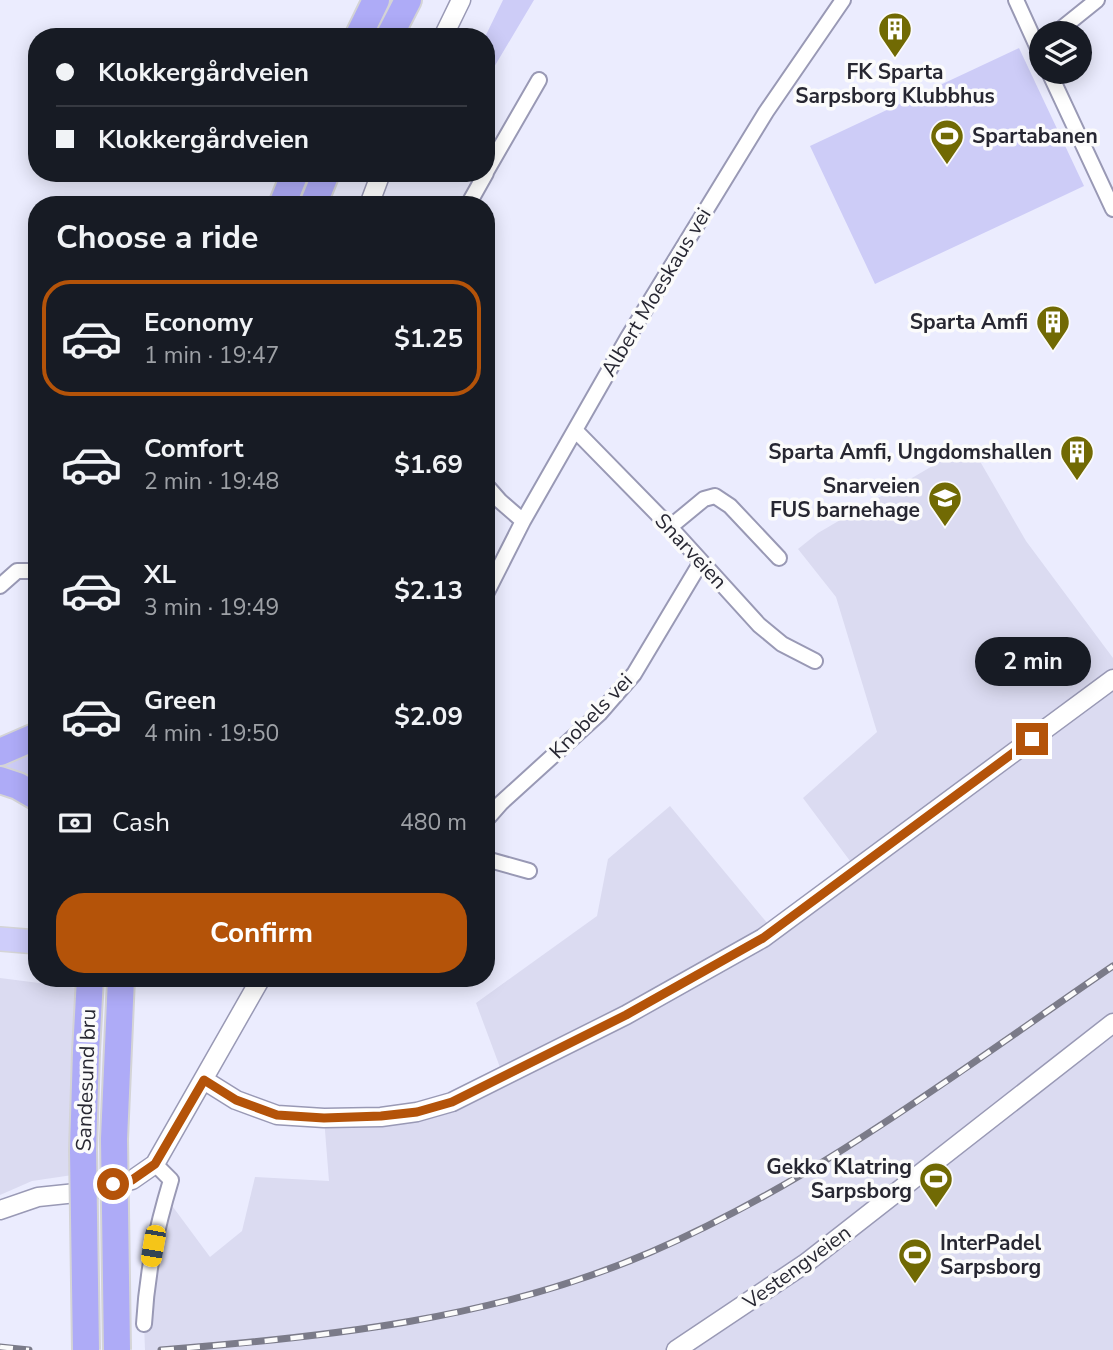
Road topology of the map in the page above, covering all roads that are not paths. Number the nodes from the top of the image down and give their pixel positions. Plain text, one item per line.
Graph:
1 (376, 0) edge
2 (408, 0) edge
3 (461, 0) edge
4 (843, 0) edge
5 (1016, 0) edge
6 (1097, 0) edge
7 (1071, 21) edge
8 (1029, 27) edge
9 (362, 28) edge
10 (394, 28) edge
11 (447, 28) edge
12 (539, 80) dead end
13 (1055, 84) edge
14 (495, 157) edge
15 (1113, 207) edge
16 (575, 430) junction
17 (495, 496) edge
18 (523, 521) junction
19 (670, 527) junction
20 (779, 558) dead end
21 (701, 562) junction
22 (28, 571) edge
23 (495, 576) edge
24 (0, 586) edge
25 (815, 661) dead end
26 (1113, 680) edge
27 (28, 740) edge
28 (0, 752) edge
29 (0, 780) edge
30 (28, 792) edge
31 (495, 810) edge
32 (495, 862) edge
33 (528, 871) dead end
34 (0, 939) edge
35 (28, 942) edge
36 (0, 955) edge
37 (28, 957) edge
38 (90, 987) edge
39 (121, 987) edge
40 (256, 987) edge
41 (1113, 1023) edge
42 (204, 1080) junction
43 (155, 1164) junction
44 (0, 1210) edge
45 (144, 1324) dead end
46 (86, 1350) edge
47 (117, 1350) edge
48 (676, 1350) edge

1 - 9 highway
2 - 10 highway
3 - 11 street
4 - 16 street, Albert Moeskaus vei
5 - 8 street
6 - 7 street
12 - 14 street
13 - 15 street
16 - 18 street, Albert Moeskaus vei
16 - 19 street, Snarveien
17 - 18 street
18 - 23 street, Albert Moeskaus vei
19 - 20 street
19 - 21 street, Snarveien
21 - 25 street, Snarveien
21 - 31 street, Knobels vei
22 - 24 street
26 - 42 street
27 - 28 highway
29 - 30 highway
32 - 33 street
34 - 35 main road
36 - 37 main road
38 - 46 highway, Sandesund bru, bridge
39 - 47 highway, Sandesund bru, bridge
40 - 42 street
41 - 48 street, Vestengveien
42 - 43 street
43 - 44 street
43 - 45 street

